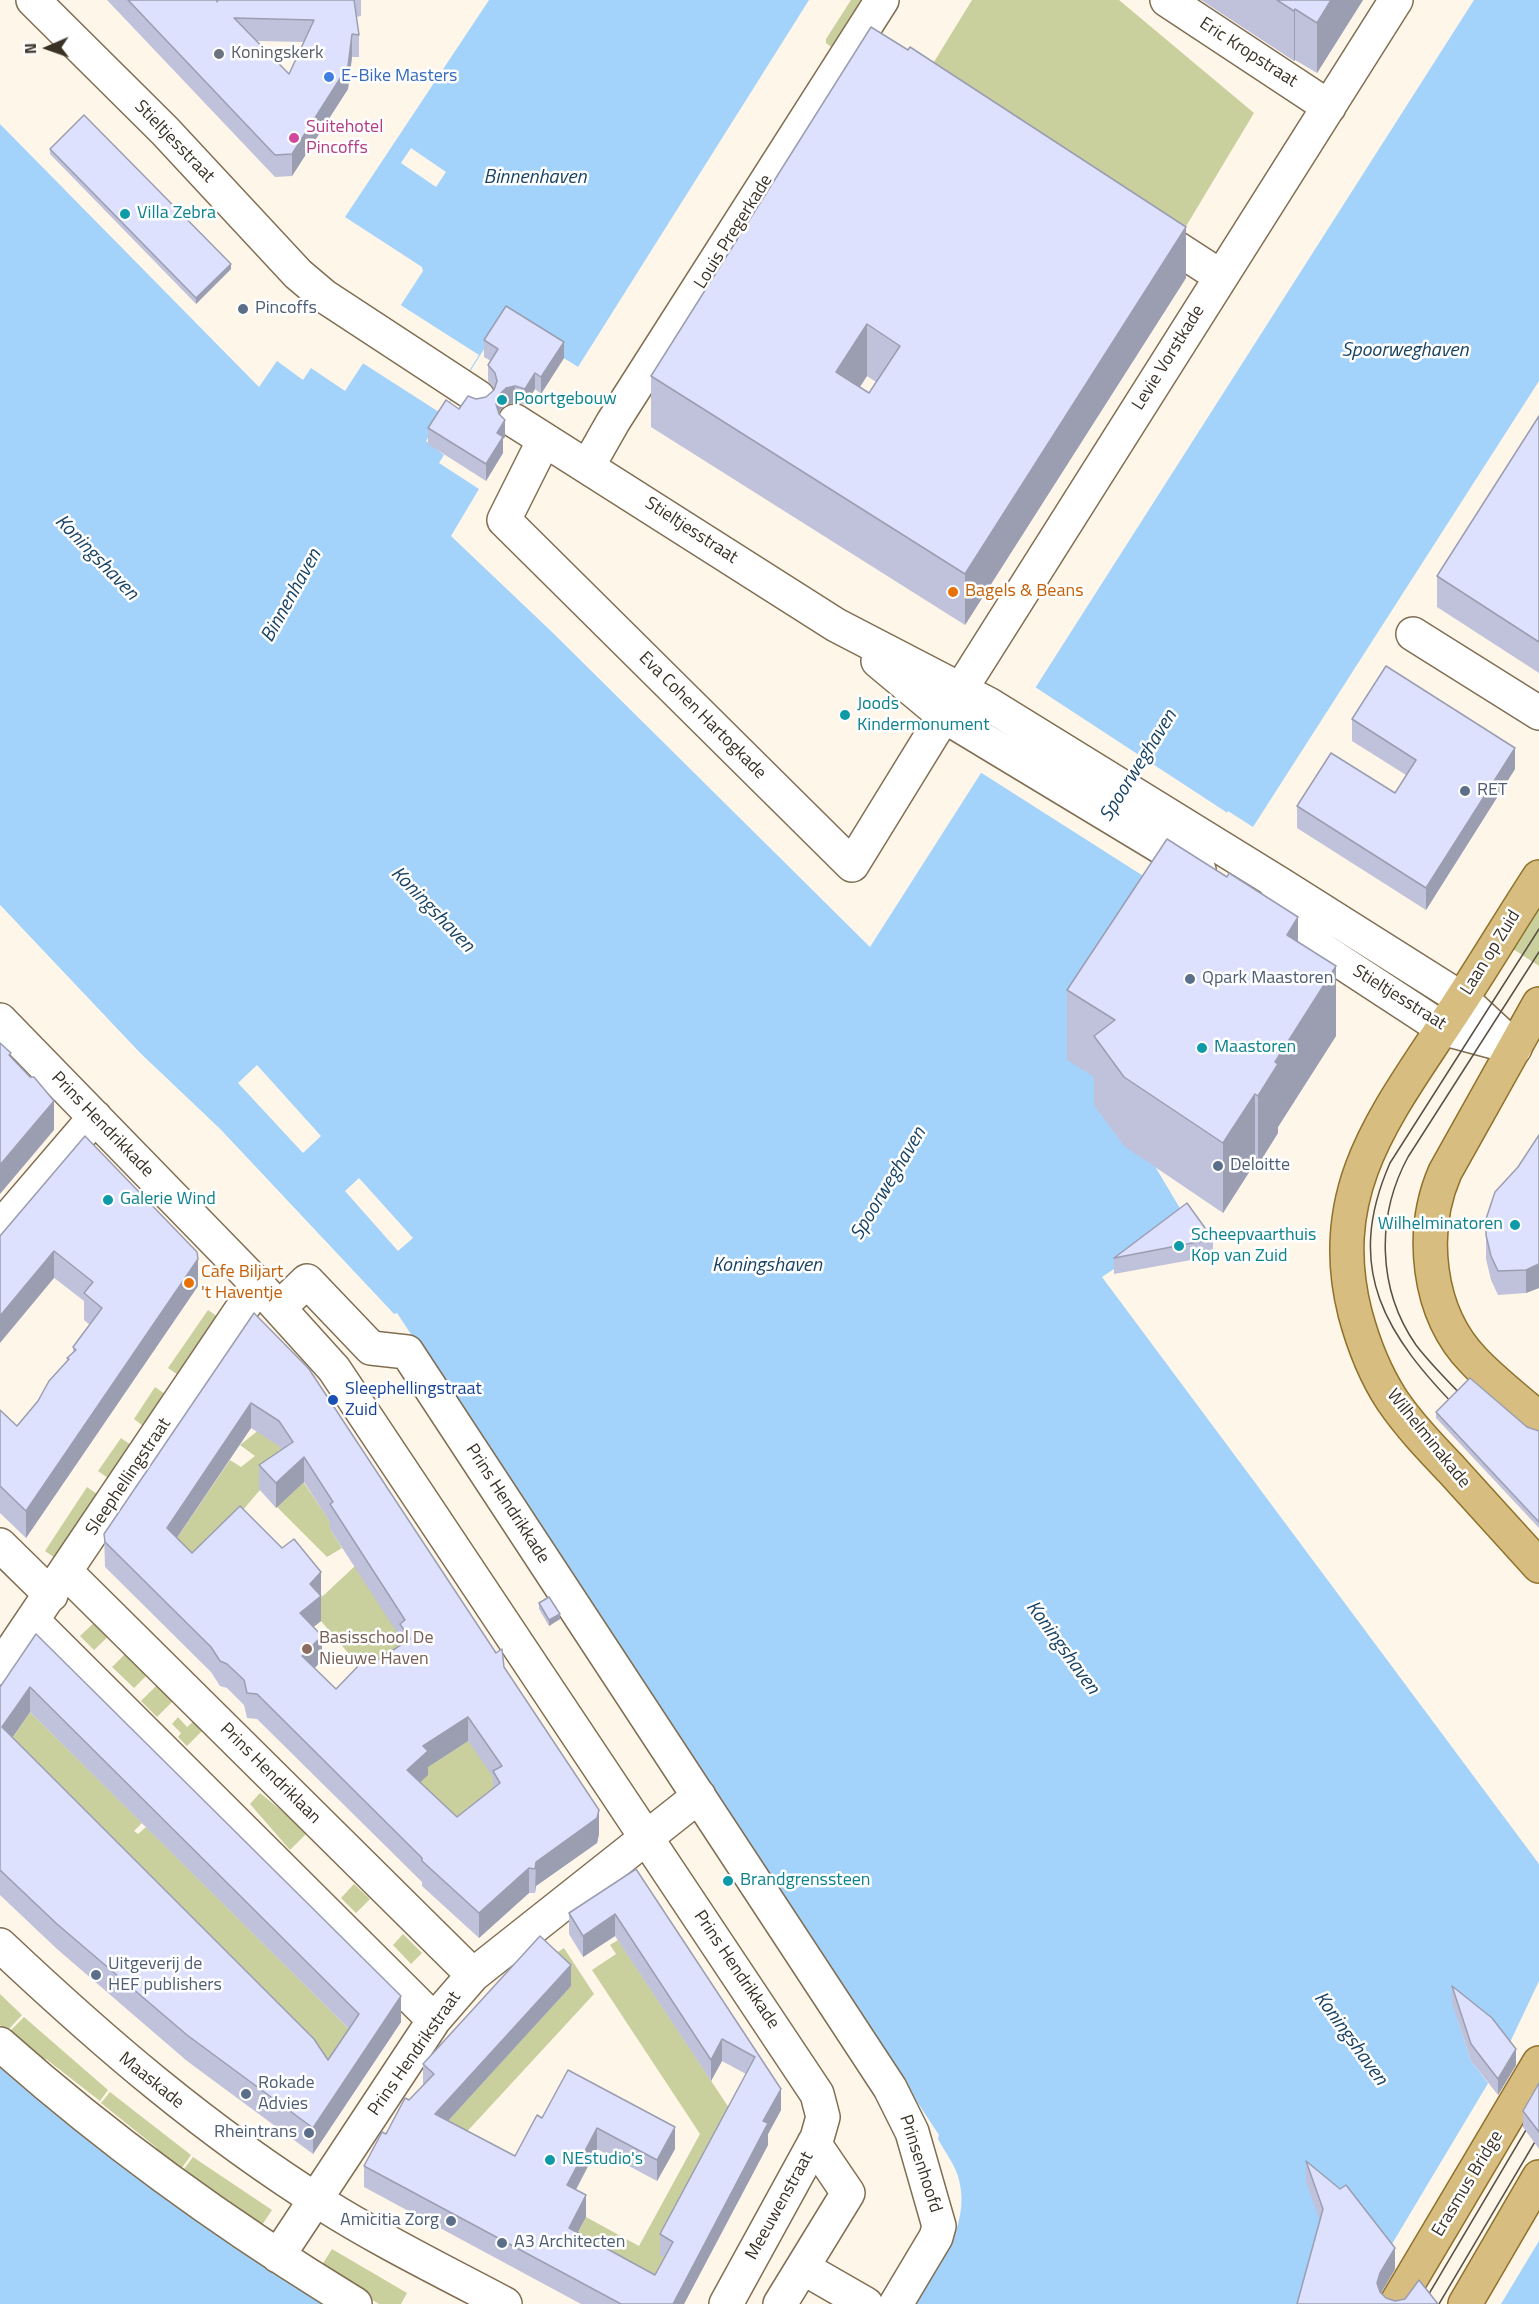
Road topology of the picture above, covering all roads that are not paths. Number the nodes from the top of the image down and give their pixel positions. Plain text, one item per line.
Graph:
1 (33, 0) edge
2 (882, 0) edge
3 (1167, 0) edge
4 (1396, 0) edge
5 (856, 41) junction
6 (885, 60) edge
7 (1329, 107) junction
8 (1122, 212) edge
9 (1220, 276) junction
10 (469, 391) dead end
11 (515, 421) dead end
12 (544, 440) junction
13 (588, 466) junction
14 (836, 625) junction
15 (1413, 634) dead end
16 (960, 688) junction
17 (1539, 713) edge
18 (939, 723) junction
19 (1539, 877) edge
20 (1227, 878) junction
21 (1462, 999) junction
22 (1539, 1004) edge
23 (0, 1020) edge
24 (1443, 1028) junction
25 (1515, 1048) junction
26 (95, 1118) junction
27 (0, 1228) edge
28 (268, 1297) junction
29 (1539, 1419) edge
30 (0, 1545) edge
31 (1539, 1566) edge
32 (50, 1596) junction
33 (0, 1668) edge
34 (699, 1796) junction
35 (647, 1836) junction
36 (0, 1945) edge
37 (473, 1975) junction
38 (434, 2020) junction
39 (0, 2044) edge
40 (871, 2058) joint
41 (1539, 2063) edge
42 (822, 2106) joint
43 (814, 2144) junction
44 (1539, 2177) edge
45 (316, 2200) junction
46 (278, 2256) junction
47 (812, 2273) dead end
48 (355, 2304) edge
49 (505, 2304) edge
50 (726, 2304) edge
51 (780, 2304) edge
52 (866, 2304) edge
53 (896, 2304) edge
54 (1396, 2304) edge
55 (1465, 2304) edge

1 - 10 street, Stieltjesstraat
2 - 5 street, Louis Pregerkade
3 - 7 street, Eric Kropstraat
4 - 7 street, Levie Vorstkade
5 - 6 street
5 - 13 street, Louis Pregerkade
7 - 9 street, Levie Vorstkade
8 - 9 street
9 - 16 street, Levie Vorstkade
11 - 12 street, Stieltjesstraat
12 - 13 street, Stieltjesstraat
12 - 18 street, Eva Cohen Hartogkade
13 - 14 street, Stieltjesstraat
14 - 16 street, Stieltjesstraat
14 - 18 street, Stieltjesstraat
15 - 17 street
16 - 18 street, Levie Vorstkade
16 - 20 street, Stieltjesstraat
18 - 20 street, Stieltjesstraat
19 - 21 main road, Laan op Zuid
20 - 21 street, Stieltjesstraat
20 - 24 street, Stieltjesstraat
21 - 24 main road, Laan op Zuid
21 - 25 street, Stieltjesstraat
22 - 25 main road
23 - 26 street, Prins Hendrikkade
24 - 25 street, Stieltjesstraat
24 - 31 main road, Wilhelminakade
25 - 29 main road
26 - 27 street
26 - 28 street, Prins Hendrikkade
28 - 32 street, Sleephellingstraat
28 - 34 street, Prins Hendrikkade
28 - 35 street, Prins Hendrikkade
30 - 32 street
32 - 33 street, Sleephellingstraat
32 - 37 street, Prins Hendriklaan
32 - 38 street
34 - 35 street
34 - 40 street, Prins Hendrikkade
35 - 37 street, Prins Hendrikstraat
35 - 42 street, Prins Hendrikkade
36 - 45 street, Maaskade
37 - 38 street, Prins Hendrikstraat
38 - 45 street, Prins Hendrikstraat
39 - 46 street
40 - 53 street, Prinsenhoofd
41 - 54 main road, Erasmus Bridge
42 - 43 street, Meeuwenstraat
43 - 50 street, Meeuwenstraat
43 - 51 street
44 - 55 main road
45 - 46 street
45 - 49 street, Maaskade
46 - 48 street
47 - 52 street

